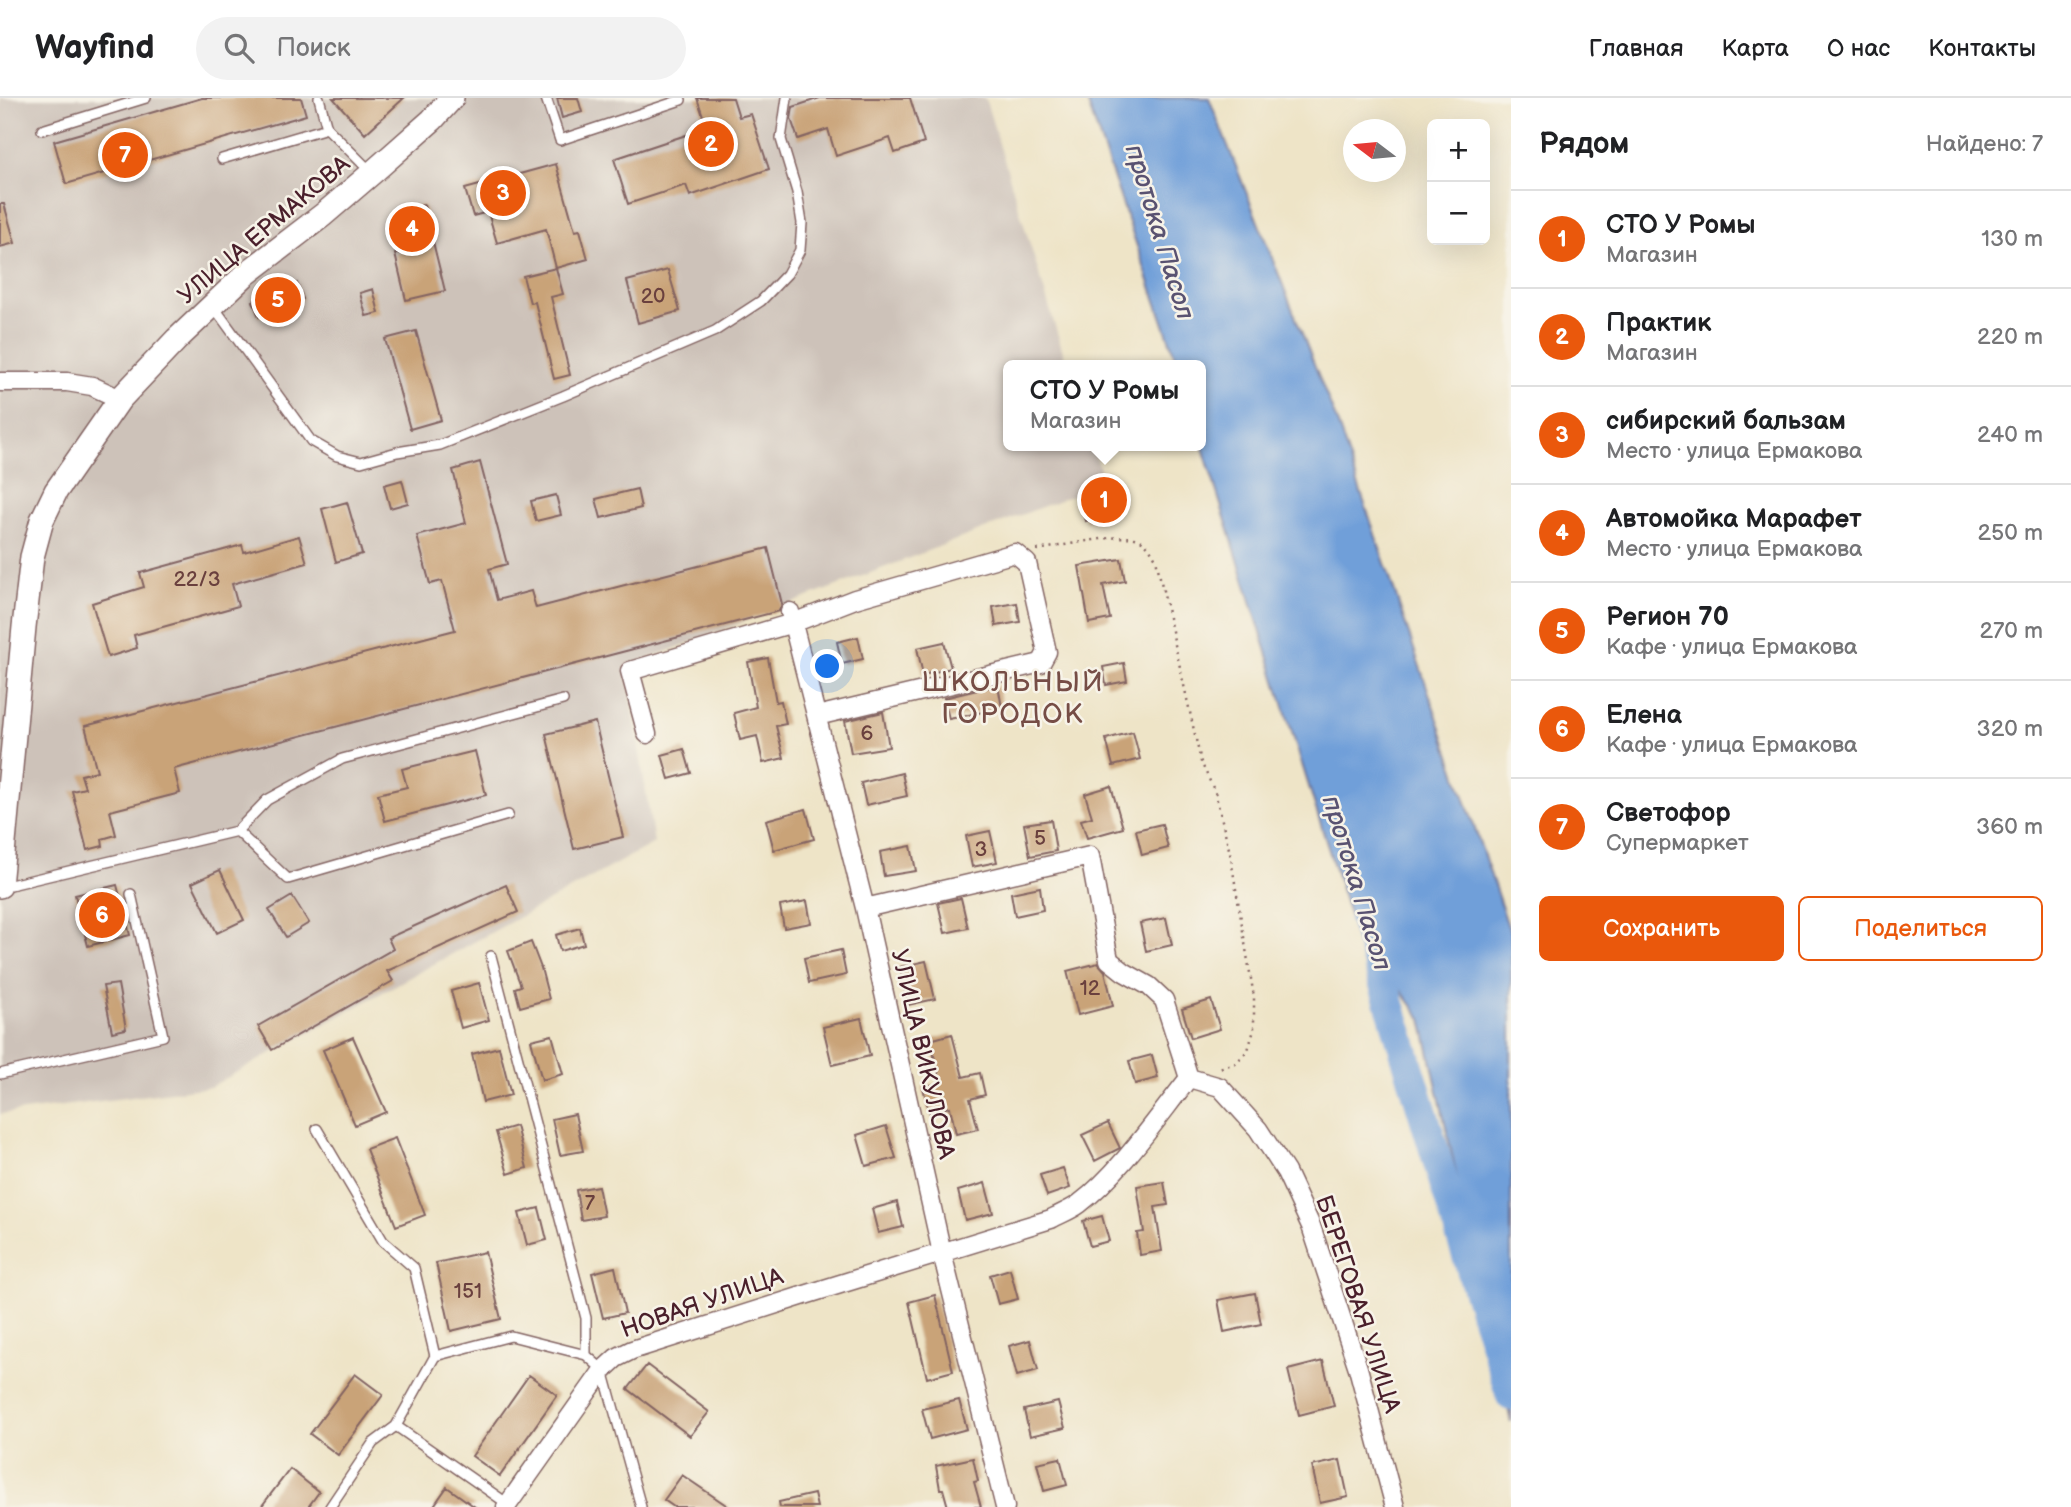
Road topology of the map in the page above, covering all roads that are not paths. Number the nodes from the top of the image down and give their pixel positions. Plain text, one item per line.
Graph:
1 (146, 98) edge
2 (320, 98) edge
3 (452, 98) edge
4 (546, 98) edge
5 (788, 98) edge
6 (681, 100) dead end
7 (327, 128) junction
8 (41, 130) dead end
9 (222, 159) dead end
10 (372, 173) junction
11 (213, 305) junction
12 (0, 382) edge
13 (120, 398) junction
14 (792, 617) junction
15 (563, 700) dead end
16 (817, 716) junction
17 (647, 734) dead end
18 (508, 815) dead end
19 (237, 831) junction
20 (0, 887) edge
21 (131, 894) dead end
22 (865, 908) junction
23 (491, 956) dead end
24 (0, 1074) edge
25 (1189, 1078) junction
26 (317, 1129) dead end
27 (942, 1252) junction
28 (586, 1355) junction
29 (435, 1356) junction
30 (603, 1370) junction
31 (396, 1426) junction
32 (507, 1506) edge
33 (330, 1507) edge
34 (641, 1507) edge
35 (1005, 1507) edge
36 (1395, 1507) edge

1 - 8 lane
2 - 7 lane
3 - 10 street, УЛИЦА ЕРМАКОВА
4 - 6 lane
5 - 11 lane
7 - 9 lane
7 - 10 lane
10 - 11 street, УЛИЦА ЕРМАКОВА
11 - 13 street, УЛИЦА ЕРМАКОВА
12 - 13 street
13 - 20 street, УЛИЦА ЕРМАКОВА
14 - 16 street, УЛИЦА ВИКУЛОВА
14 - 16 street
14 - 17 street
15 - 19 lane
16 - 22 street, УЛИЦА ВИКУЛОВА
18 - 19 lane
19 - 20 lane
21 - 24 lane
22 - 25 street
22 - 27 street, УЛИЦА ВИКУЛОВА
23 - 28 lane
25 - 27 street, НОВАЯ УЛИЦА
25 - 36 street, БЕРЕГОВАЯ УЛИЦА
26 - 29 lane
27 - 30 street, НОВАЯ УЛИЦА
27 - 35 street, УЛИЦА ВИКУЛОВА
28 - 29 lane
28 - 30 lane
29 - 31 lane
30 - 32 street, НОВАЯ УЛИЦА
30 - 34 lane
31 - 32 lane
31 - 33 lane

